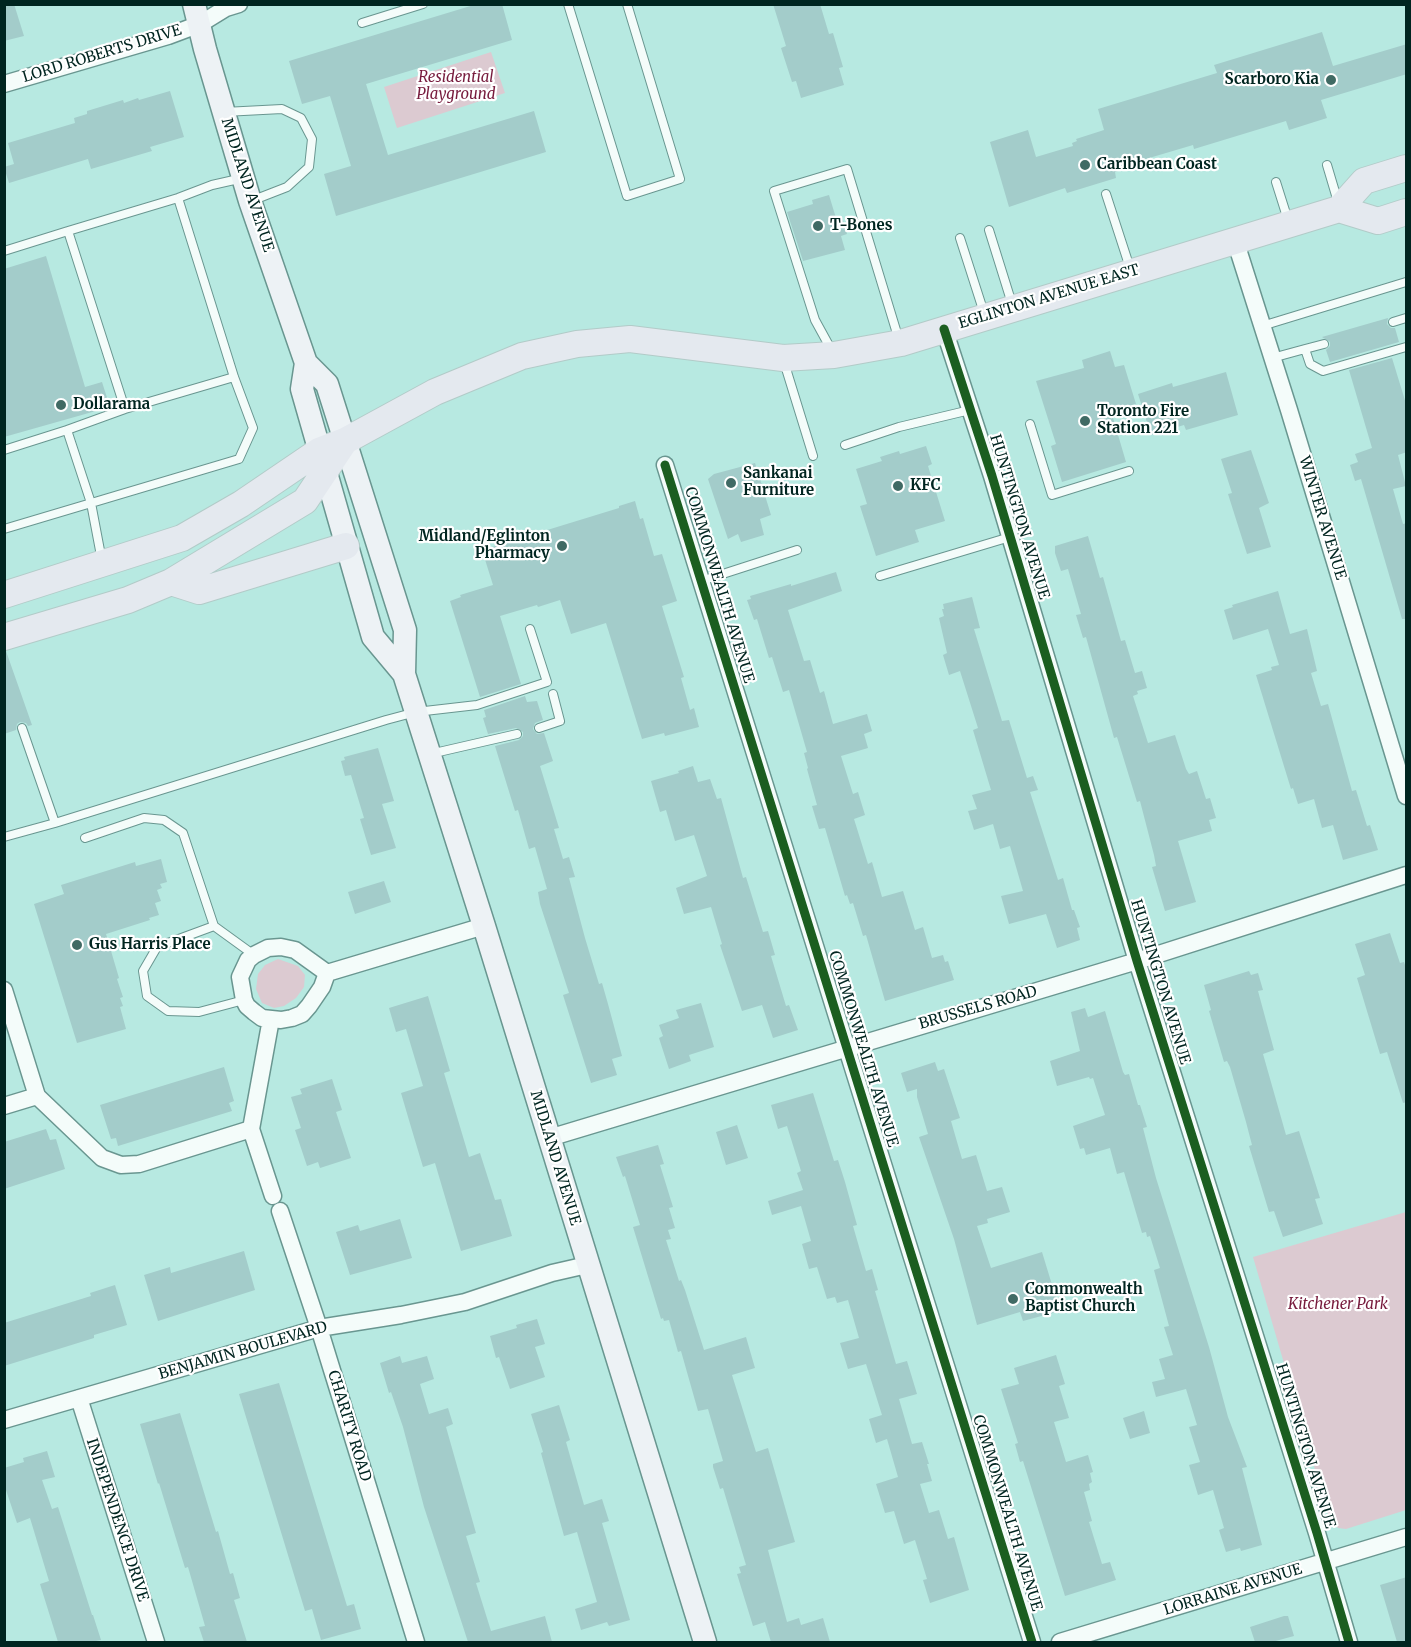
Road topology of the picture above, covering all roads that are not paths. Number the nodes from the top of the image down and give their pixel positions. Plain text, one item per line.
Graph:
1 (239, 4) edge
2 (423, 4) edge
3 (568, 4) edge
4 (627, 4) edge
5 (197, 14) edge
6 (362, 23) dead end
7 (4, 84) edge
8 (223, 112) junction
9 (1327, 165) dead end
10 (1407, 168) edge
11 (244, 178) junction
12 (1276, 182) dead end
13 (1106, 194) dead end
14 (178, 198) junction
15 (250, 201) junction
16 (1339, 209) junction
17 (1407, 212) edge
18 (1289, 224) junction
19 (989, 230) dead end
20 (68, 231) junction
21 (960, 238) dead end
22 (1235, 240) junction
23 (4, 251) edge
24 (1131, 272) junction
25 (1407, 282) edge
26 (1014, 308) junction
27 (985, 316) junction
28 (1407, 318) edge
29 (1393, 322) dead end
30 (1262, 326) junction
31 (944, 329) junction
32 (901, 343) junction
33 (1324, 344) dead end
34 (1407, 347) edge
35 (1305, 349) junction
36 (834, 355) junction
37 (783, 358) junction
38 (1272, 358) junction
39 (306, 363) junction
40 (234, 377) junction
41 (125, 408) junction
42 (970, 410) junction
43 (1030, 424) dead end
44 (67, 430) junction
45 (345, 441) junction
46 (845, 445) dead end
47 (4, 450) edge
48 (813, 456) dead end
49 (322, 461) junction
50 (665, 465) dead end
51 (1129, 471) dead end
52 (91, 503) junction
53 (4, 529) edge
54 (1010, 537) junction
55 (346, 546) junction
56 (797, 550) dead end
57 (102, 564) junction
58 (880, 576) dead end
59 (701, 581) junction
60 (171, 582) junction
61 (4, 595) edge
62 (530, 629) dead end
63 (4, 637) edge
64 (404, 674) junction
65 (553, 694) dead end
66 (416, 712) junction
67 (22, 728) dead end
68 (539, 728) dead end
69 (517, 734) dead end
70 (430, 755) junction
71 (1407, 796) edge
72 (55, 822) junction
73 (4, 837) edge
74 (85, 838) dead end
75 (1407, 875) edge
76 (214, 926) junction
77 (484, 926) junction
78 (254, 955) junction
79 (1137, 961) junction
80 (327, 973) junction
81 (4, 990) edge
82 (244, 1000) junction
83 (271, 1019) junction
84 (845, 1047) junction
85 (37, 1095) junction
86 (4, 1106) edge
87 (251, 1129) junction
88 (549, 1138) junction
89 (587, 1265) junction
90 (319, 1328) junction
91 (79, 1398) junction
92 (4, 1420) edge
93 (1407, 1537) edge
94 (1325, 1562) junction
95 (156, 1642) edge
96 (416, 1642) edge
97 (705, 1642) edge
98 (1032, 1642) edge
99 (1060, 1642) edge
100 (1349, 1642) edge

1 - 5 street, LORD ROBERTS DRIVE
2 - 6 lane
3 - 4 lane
5 - 7 street, LORD ROBERTS DRIVE
5 - 8 main road, MIDLAND AVENUE
8 - 11 main road, MIDLAND AVENUE
8 - 15 lane
9 - 16 lane
10 - 16 main road
11 - 14 lane
11 - 15 main road, MIDLAND AVENUE
12 - 18 lane
13 - 24 lane
14 - 20 lane
14 - 40 lane
15 - 39 main road, MIDLAND AVENUE
16 - 17 main road
16 - 18 main road, EGLINTON AVENUE EAST
18 - 22 main road, EGLINTON AVENUE EAST
19 - 26 lane
20 - 23 lane
20 - 41 lane
21 - 27 lane
22 - 24 main road, EGLINTON AVENUE EAST
22 - 30 street, WINTER AVENUE
24 - 26 main road, EGLINTON AVENUE EAST
25 - 30 lane
26 - 27 main road, EGLINTON AVENUE EAST
27 - 31 main road, EGLINTON AVENUE EAST
28 - 29 lane
30 - 38 street, WINTER AVENUE
31 - 32 main road, EGLINTON AVENUE EAST
31 - 42 street, HUNTINGTON AVENUE
32 - 36 main road, EGLINTON AVENUE EAST
32 - 36 lane
33 - 35 lane
34 - 35 lane
35 - 38 lane
36 - 37 main road, EGLINTON AVENUE EAST
37 - 45 main road, EGLINTON AVENUE EAST
37 - 48 lane
38 - 71 street, WINTER AVENUE
39 - 45 main road, MIDLAND AVENUE
39 - 49 main road, MIDLAND AVENUE
40 - 41 lane
40 - 52 lane
41 - 44 lane
42 - 46 lane
42 - 54 street, HUNTINGTON AVENUE
43 - 51 lane
44 - 47 lane
44 - 52 lane
45 - 49 main road, EGLINTON AVENUE EAST
45 - 64 main road, MIDLAND AVENUE
49 - 55 main road, MIDLAND AVENUE
49 - 57 main road, EGLINTON AVENUE EAST
49 - 60 main road, EGLINTON AVENUE EAST
50 - 59 street, COMMONWEALTH AVENUE
52 - 53 lane
52 - 57 lane
54 - 58 lane
54 - 79 street, HUNTINGTON AVENUE
55 - 60 main road
55 - 64 main road, MIDLAND AVENUE
56 - 59 lane
57 - 61 main road, EGLINTON AVENUE EAST
59 - 84 street, COMMONWEALTH AVENUE
60 - 63 main road, EGLINTON AVENUE EAST
62 - 66 lane
64 - 66 main road, MIDLAND AVENUE
65 - 68 lane
66 - 70 main road, MIDLAND AVENUE
66 - 72 lane
67 - 72 lane
69 - 70 lane
70 - 77 main road, MIDLAND AVENUE
72 - 73 lane
74 - 76 lane
75 - 79 street, BRUSSELS ROAD
76 - 78 lane
76 - 82 lane
77 - 80 street
77 - 88 main road, MIDLAND AVENUE
78 - 80 street
78 - 82 street
79 - 84 street, BRUSSELS ROAD
79 - 94 street, HUNTINGTON AVENUE
80 - 83 street
81 - 85 street
82 - 83 street
83 - 87 street
84 - 88 street, BRUSSELS ROAD
84 - 98 street, COMMONWEALTH AVENUE
85 - 86 street
85 - 87 street
87 - 90 street, CHARITY ROAD
88 - 89 main road, MIDLAND AVENUE
89 - 90 street, BENJAMIN BOULEVARD
89 - 97 main road, MIDLAND AVENUE
90 - 91 street, BENJAMIN BOULEVARD
90 - 96 street, CHARITY ROAD
91 - 92 street, BENJAMIN BOULEVARD
91 - 95 street, INDEPENDENCE DRIVE
93 - 94 street, LORRAINE AVENUE
94 - 99 street, LORRAINE AVENUE
94 - 100 street, HUNTINGTON AVENUE

